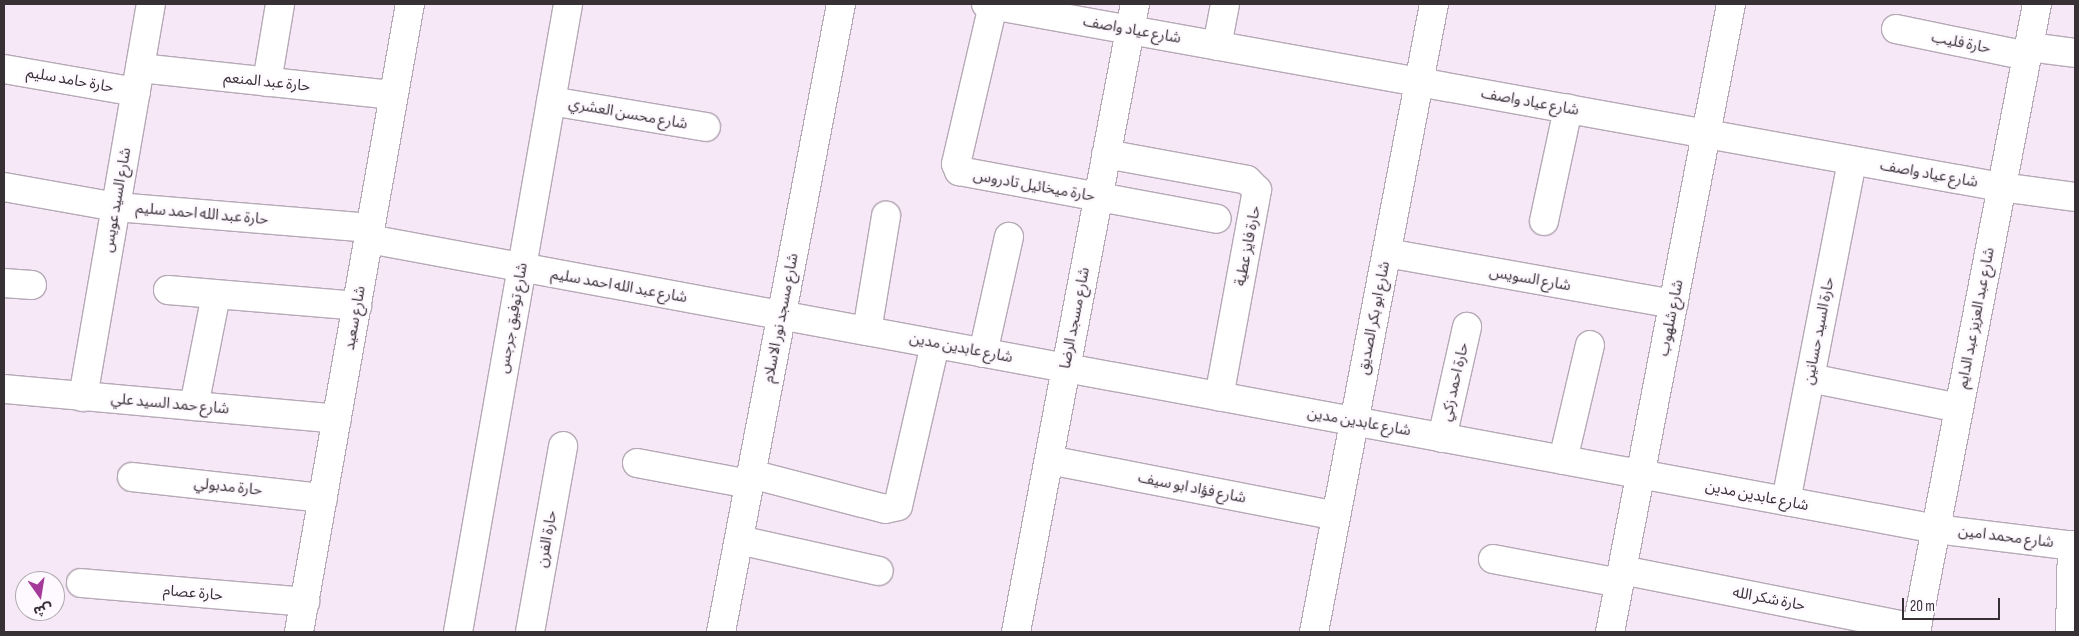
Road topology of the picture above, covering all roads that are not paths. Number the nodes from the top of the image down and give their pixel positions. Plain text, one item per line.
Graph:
1 (152, 4) edge
2 (280, 4) edge
3 (410, 4) edge
4 (568, 4) edge
5 (841, 4) edge
6 (989, 4) edge
7 (1225, 4) edge
8 (1434, 4) edge
9 (1732, 4) edge
10 (2037, 4) edge
11 (1132, 17) edge
12 (1896, 29) dead end
13 (1217, 46) junction
14 (2028, 51) junction
15 (2075, 53) edge
16 (4, 69) edge
17 (138, 80) junction
18 (267, 82) junction
19 (1419, 82) junction
20 (394, 96) junction
21 (551, 101) junction
22 (1568, 109) junction
23 (706, 126) dead end
24 (1706, 134) junction
25 (1106, 154) junction
26 (1852, 161) junction
27 (4, 187) edge
28 (2001, 187) junction
29 (2075, 197) edge
30 (1098, 198) junction
31 (116, 207) junction
32 (886, 216) dead end
33 (1218, 219) dead end
34 (1544, 221) dead end
35 (370, 233) junction
36 (1009, 237) dead end
37 (1387, 253) junction
38 (522, 268) junction
39 (4, 282) edge
40 (32, 285) dead end
41 (168, 290) dead end
42 (216, 295) junction
43 (1674, 304) junction
44 (357, 306) junction
45 (782, 316) junction
46 (1467, 327) dead end
47 (867, 331) junction
48 (935, 344) junction
49 (1590, 345) dead end
50 (983, 352) junction
51 (1066, 368) junction
52 (1810, 378) junction
53 (4, 396) edge
54 (83, 396) junction
55 (1219, 397) junction
56 (194, 406) junction
57 (1959, 408) junction
58 (337, 419) junction
59 (1354, 421) junction
60 (1442, 438) junction
61 (563, 446) dead end
62 (1049, 460) junction
63 (1563, 460) junction
64 (637, 463) dead end
65 (1640, 474) junction
66 (132, 477) dead end
67 (750, 479) junction
68 (323, 498) junction
69 (1786, 501) junction
70 (1336, 516) junction
71 (1936, 529) junction
72 (739, 540) junction
73 (2074, 546) edge
74 (1493, 559) dead end
75 (878, 571) dead end
76 (1621, 577) junction
77 (81, 583) dead end
78 (304, 602) junction
79 (1916, 630) edge
80 (299, 632) edge
81 (458, 632) edge
82 (530, 632) edge
83 (721, 632) edge
84 (1016, 632) edge
85 (1314, 632) edge
86 (1610, 632) edge
87 (2070, 632) edge

1 - 17 street, شارع السيد عويس
2 - 18 street
3 - 20 street, شارع سعيد
4 - 21 street, شارع توفيق جرجس
5 - 45 street, شارع مسجد نور الاسلام
6 - 11 street, شارع عياد واصف
6 - 30 street, حارة ميخائيل تادروس
7 - 13 street
8 - 19 street, شارع ابو بكر الصديق
9 - 24 street, شارع شلهوب
10 - 14 street, شارع عبد العزيز عبد الدايم
11 - 13 street, شارع عياد واصف
11 - 25 street, شارع مسجد الرضا
12 - 14 street, حارة فليب
13 - 19 street, شارع عياد واصف
14 - 15 street, حارة فليب
14 - 28 street, شارع عبد العزيز عبد الدايم
16 - 17 street, حارة حامد سليم
17 - 18 street, حارة عبد المنعم
17 - 31 street, شارع السيد عويس
18 - 20 street, حارة عبد المنعم
19 - 22 street, شارع عياد واصف
19 - 37 street, شارع ابو بكر الصديق
20 - 35 street, شارع سعيد
21 - 23 street, شارع محسن العشري
21 - 38 street, شارع توفيق جرجس
22 - 24 street, شارع عياد واصف
22 - 34 street
24 - 26 street, شارع عياد واصف
24 - 43 street, شارع شلهوب
25 - 30 street, شارع مسجد الرضا
25 - 55 street, حارة فايز عطية
26 - 28 street, شارع عياد واصف
26 - 52 street, حارة السيد حسانين
27 - 31 street, حارة عبد الله احمد سليم
28 - 29 street, شارع عياد واصف
28 - 57 street, شارع عبد العزيز عبد الدايم
30 - 33 street, حارة ميخائيل تادروس
30 - 51 street, شارع مسجد الرضا
31 - 35 street, حارة عبد الله احمد سليم
31 - 54 street, شارع السيد عويس
32 - 47 street
35 - 38 street, شارع عبد الله احمد سليم
35 - 44 street, شارع سعيد
36 - 50 street
37 - 43 street, شارع السويس
37 - 59 street, شارع ابو بكر الصديق
38 - 45 street, شارع عبد الله احمد سليم
38 - 81 street, شارع توفيق جرجس
39 - 40 street
41 - 42 street
42 - 44 street
42 - 56 street
43 - 65 street, شارع شلهوب
44 - 58 street, شارع سعيد
45 - 47 street, شارع عابدين مدين
45 - 67 street, شارع مسجد نور الاسلام
46 - 60 street, حارة احمد زكي
47 - 48 street, شارع عابدين مدين
48 - 50 street, شارع عابدين مدين
48 - 67 street
49 - 63 street
50 - 51 street, شارع عابدين مدين
51 - 55 street, شارع عابدين مدين
51 - 62 street, شارع مسجد الرضا
52 - 57 street
52 - 69 street, حارة السيد حسانين
53 - 54 street, شارع حمد السيد علي
54 - 56 street, شارع حمد السيد علي
55 - 59 street, شارع عابدين مدين
56 - 58 street, شارع حمد السيد علي
57 - 71 street, شارع عبد العزيز عبد الدايم
58 - 68 street, شارع سعيد
59 - 60 street, شارع عابدين مدين
59 - 70 street, شارع ابو بكر الصديق
60 - 63 street, شارع عابدين مدين
61 - 82 street, حارة الفرن
62 - 70 street, شارع فؤاد ابو سيف
62 - 84 street, شارع مسجد الرضا
63 - 65 street, شارع عابدين مدين
64 - 67 street
65 - 69 street, شارع عابدين مدين
65 - 76 street, شارع شلهوب
66 - 68 street, حارة مدبولي
67 - 72 street, شارع مسجد نور الاسلام
68 - 78 street, شارع سعيد
69 - 71 street, شارع عابدين مدين
70 - 85 street, شارع ابو بكر الصديق
71 - 73 street, شارع محمد امين
71 - 79 street, شارع عبد العزيز عبد الدايم
72 - 75 street
72 - 83 street, شارع مسجد نور الاسلام
73 - 87 street
74 - 76 street, حارة شكر الله
76 - 79 street, حارة شكر الله
76 - 86 street, شارع شلهوب
77 - 78 street, حارة عصام
78 - 80 street, شارع سعيد

